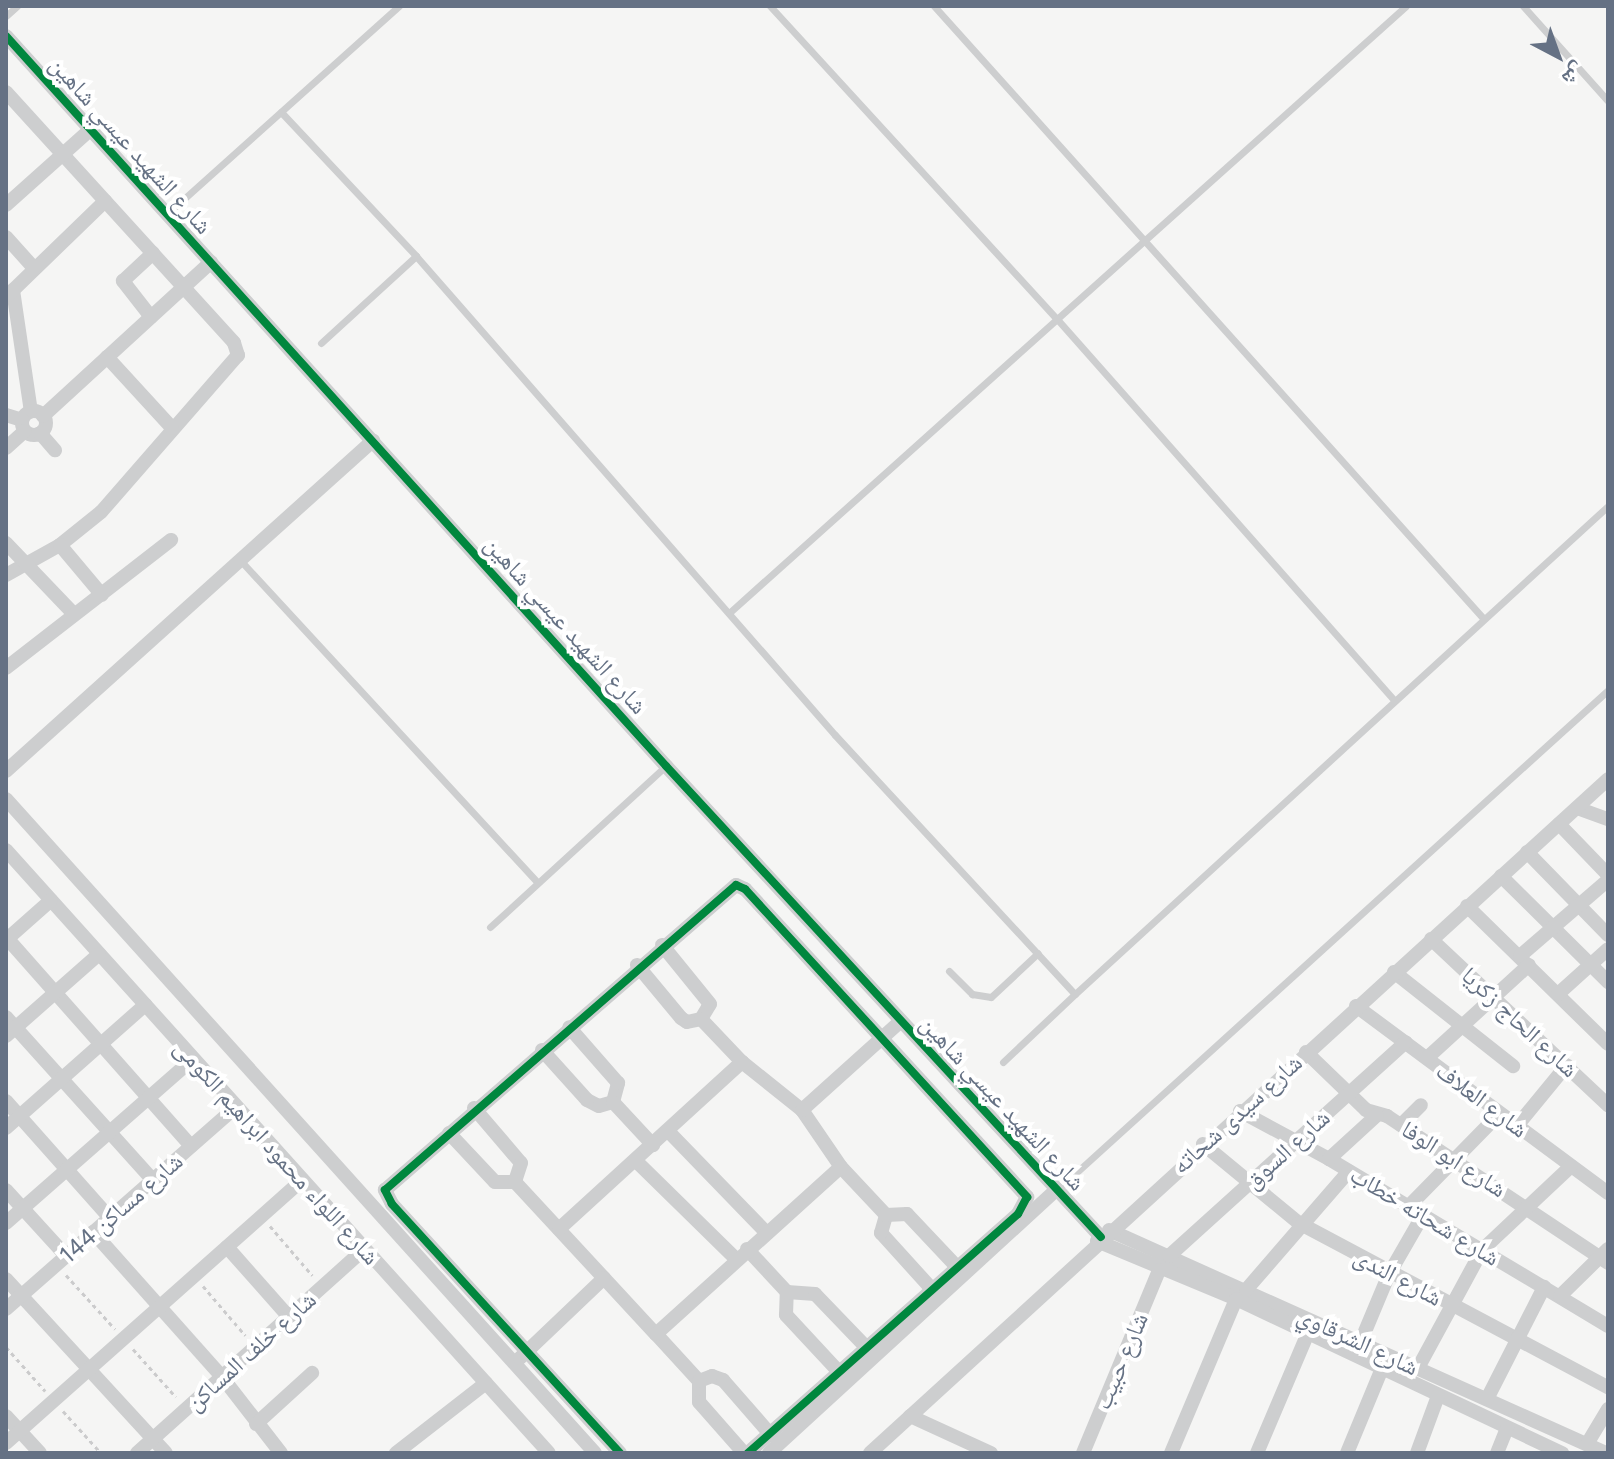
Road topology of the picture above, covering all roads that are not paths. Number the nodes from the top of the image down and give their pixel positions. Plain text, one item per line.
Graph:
1 (17, 6) edge
2 (399, 6) edge
3 (770, 6) edge
4 (934, 6) edge
5 (1406, 6) edge
6 (1523, 6) edge
7 (6, 16) edge
8 (6, 36) edge
9 (6, 92) edge
10 (1608, 101) edge
11 (281, 112) junction
12 (91, 129) junction
13 (63, 154) junction
14 (105, 201) junction
15 (6, 205) edge
16 (167, 214) junction
17 (6, 237) edge
18 (1145, 240) junction
19 (153, 253) junction
20 (416, 256) junction
21 (211, 262) junction
22 (33, 267) junction
23 (184, 288) junction
24 (10, 294) edge
25 (151, 317) junction
26 (1057, 319) junction
27 (321, 343) dead end
28 (107, 357) junction
29 (6, 415) edge
30 (32, 422) junction
31 (172, 428) junction
32 (373, 440) junction
33 (6, 448) edge
34 (55, 450) dead end
35 (1608, 506) edge
36 (171, 540) dead end
37 (6, 543) edge
38 (60, 545) junction
39 (240, 560) junction
40 (24, 562) junction
41 (6, 575) edge
42 (102, 595) junction
43 (73, 613) junction
44 (729, 613) junction
45 (1483, 618) junction
46 (6, 668) edge
47 (1608, 690) edge
48 (1394, 700) junction
49 (666, 766) junction
50 (6, 771) edge
51 (1608, 779) edge
52 (6, 799) edge
53 (1577, 808) junction
54 (1608, 819) edge
55 (1559, 824) junction
56 (6, 850) edge
57 (1527, 852) junction
58 (1501, 876) junction
59 (1608, 878) edge
60 (538, 883) junction
61 (51, 900) junction
62 (1579, 905) junction
63 (1467, 906) junction
64 (490, 927) dead end
65 (1553, 928) junction
66 (1608, 935) edge
67 (6, 939) edge
68 (1431, 939) junction
69 (662, 945) junction
70 (1608, 949) edge
71 (1038, 953) junction
72 (99, 954) junction
73 (1524, 960) junction
74 (637, 965) junction
75 (1590, 965) junction
76 (949, 971) dead end
77 (1394, 972) junction
78 (1608, 982) edge
79 (55, 993) junction
80 (1075, 994) junction
81 (1558, 994) junction
82 (1494, 997) junction
83 (145, 1005) junction
84 (1356, 1006) junction
85 (701, 1019) junction
86 (901, 1021) junction
87 (9, 1027) edge
88 (569, 1027) junction
89 (1461, 1027) junction
90 (882, 1039) junction
91 (1406, 1042) junction
92 (101, 1044) junction
93 (1608, 1044) edge
94 (542, 1050) junction
95 (1306, 1052) junction
96 (1427, 1058) junction
97 (193, 1059) junction
98 (742, 1062) junction
99 (1003, 1062) dead end
100 (1567, 1065) junction
101 (1513, 1066) dead end
102 (62, 1079) junction
103 (1349, 1094) junction
104 (148, 1099) junction
105 (6, 1101) edge
106 (613, 1102) junction
107 (1421, 1105) dead end
108 (1608, 1105) edge
109 (236, 1107) junction
110 (474, 1108) junction
111 (802, 1110) junction
112 (1240, 1111) junction
113 (1499, 1114) junction
114 (1377, 1115) junction
115 (19, 1116) junction
116 (1401, 1125) junction
117 (1516, 1127) junction
118 (6, 1128) edge
119 (668, 1131) junction
120 (110, 1132) junction
121 (449, 1133) junction
122 (1297, 1141) junction
123 (1203, 1144) junction
124 (653, 1145) junction
125 (191, 1146) junction
126 (1329, 1159) junction
127 (1454, 1159) junction
128 (636, 1161) junction
129 (1571, 1166) junction
130 (841, 1167) junction
131 (67, 1170) junction
132 (1349, 1171) junction
133 (153, 1180) junction
134 (302, 1180) junction
135 (515, 1182) junction
136 (1248, 1185) junction
137 (6, 1190) edge
138 (1055, 1191) junction
139 (1608, 1193) edge
140 (1409, 1206) junction
141 (1528, 1206) junction
142 (23, 1208) junction
143 (886, 1215) junction
144 (1423, 1215) junction
145 (110, 1218) junction
146 (6, 1223) edge
147 (1299, 1223) junction
148 (559, 1229) junction
149 (93, 1232) junction
150 (766, 1232) junction
151 (1102, 1236) junction
152 (227, 1247) junction
153 (364, 1249) junction
154 (1482, 1250) junction
155 (741, 1254) junction
156 (66, 1256) junction
157 (1169, 1256) junction
158 (1605, 1256) edge
159 (956, 1266) junction
160 (1159, 1270) junction
161 (1389, 1274) junction
162 (604, 1278) junction
163 (6, 1279) edge
164 (930, 1287) junction
165 (1544, 1287) junction
166 (787, 1292) junction
167 (1241, 1294) junction
168 (21, 1296) junction
169 (1560, 1296) junction
170 (1449, 1304) junction
171 (160, 1307) junction
172 (6, 1309) edge
173 (911, 1314) junction
174 (289, 1317) junction
175 (1608, 1326) edge
176 (656, 1334) junction
177 (1307, 1335) junction
178 (1517, 1340) junction
179 (1361, 1341) junction
180 (866, 1347) junction
181 (526, 1352) junction
182 (514, 1364) junction
183 (1418, 1368) junction
184 (90, 1369) junction
185 (1381, 1371) junction
186 (839, 1372) junction
187 (312, 1373) dead end
188 (222, 1377) junction
189 (699, 1381) junction
190 (486, 1383) junction
191 (1608, 1387) edge
192 (1438, 1396) junction
193 (1484, 1398) junction
194 (1608, 1409) edge
195 (1472, 1412) junction
196 (6, 1416) edge
197 (910, 1416) junction
198 (256, 1424) junction
199 (1507, 1428) junction
200 (20, 1431) junction
201 (771, 1435) junction
202 (154, 1438) junction
203 (6, 1443) edge
204 (1587, 1444) junction
205 (40, 1453) edge
206 (137, 1453) edge
207 (166, 1453) edge
208 (281, 1453) edge
209 (396, 1453) edge
210 (549, 1453) edge
211 (595, 1453) edge
212 (620, 1453) edge
213 (746, 1453) edge
214 (769, 1453) edge
215 (870, 1453) edge
216 (991, 1453) edge
217 (1083, 1453) edge
218 (1171, 1453) edge
219 (1257, 1453) edge
220 (1347, 1453) edge
221 (1417, 1453) edge
222 (1497, 1453) edge
223 (1562, 1453) edge
224 (1606, 1453) edge

1 - 7 lane
2 - 11 lane
3 - 26 lane
4 - 18 lane
5 - 18 lane
6 - 10 lane
8 - 12 street, شارع الشهيد عيسي شاهين
9 - 13 street
11 - 16 lane
11 - 20 lane
12 - 13 street
12 - 16 street, شارع الشهيد عيسي شاهين
13 - 14 street
13 - 15 street
14 - 19 street
14 - 22 street
16 - 21 street, شارع الشهيد عيسي شاهين
17 - 22 street
18 - 26 lane
18 - 45 lane
19 - 23 street
19 - 25 street
20 - 27 lane
20 - 44 lane
21 - 23 street
21 - 32 street, شارع الشهيد عيسي شاهين
22 - 24 street
23 - 25 street
23 - 31 street
24 - 30 street
25 - 28 street
26 - 44 lane
26 - 48 lane
28 - 30 street
28 - 31 street
29 - 30 street
30 - 33 street
30 - 34 street
31 - 38 street
32 - 39 street
32 - 49 street, شارع الشهيد عيسي شاهين
35 - 45 lane
36 - 42 street
37 - 40 street
38 - 40 street
38 - 42 street
39 - 50 street
39 - 60 lane
40 - 41 street
40 - 43 street
42 - 43 street
43 - 46 street
44 - 71 lane
45 - 48 lane
47 - 138 lane
48 - 80 lane
49 - 60 lane
49 - 86 street, شارع الشهيد عيسي شاهين
51 - 53 street, شارع سيدى شحاته
52 - 182 street
53 - 54 street
53 - 55 street, شارع سيدى شحاته
55 - 57 street, شارع سيدى شحاته
55 - 59 street
56 - 61 street, شارع اللواء محمود ابراهيم الكومى
57 - 58 street, شارع سيدى شحاته
57 - 62 street
58 - 63 street, شارع سيدى شحاته
58 - 65 street
59 - 62 street
60 - 64 lane
61 - 67 street
61 - 72 street, شارع اللواء محمود ابراهيم الكومى
62 - 65 street
62 - 66 street
63 - 68 street, شارع سيدى شحاته
63 - 73 street
65 - 73 street
65 - 75 street
67 - 79 street
68 - 77 street, شارع سيدى شحاته
68 - 82 street, شارع الحاج زكريا
69 - 74 street
69 - 85 street
69 - 90 street
70 - 75 street
71 - 76 lane
71 - 80 lane
72 - 79 street
72 - 83 street, شارع اللواء محمود ابراهيم الكومى
73 - 81 street
73 - 82 street
74 - 85 street
74 - 88 street
75 - 78 street
75 - 81 street
77 - 84 street, شارع سيدى شحاته
77 - 89 street
79 - 87 street
79 - 92 street
80 - 99 lane
81 - 93 street
82 - 89 street
82 - 100 street, شارع الحاج زكريا
83 - 92 street
83 - 97 street, شارع اللواء محمود ابراهيم الكومى
84 - 91 street, شارع العلاف
84 - 95 street, شارع سيدى شحاته
85 - 98 street
86 - 90 street
86 - 138 street, شارع الشهيد عيسي شاهين
87 - 102 street
88 - 94 street
88 - 106 street
89 - 96 street
89 - 101 street
90 - 111 street
90 - 159 street
91 - 96 street, شارع العلاف
91 - 103 street, شارع السوق
92 - 102 street
92 - 104 street
94 - 106 street
94 - 110 street
95 - 103 street, شارع ابو الوفا
95 - 112 street, شارع سيدى شحاته
96 - 113 street, شارع العلاف
97 - 104 street
97 - 109 street, شارع اللواء محمود ابراهيم الكومى
98 - 111 street
98 - 119 street
100 - 108 street, شارع الحاج زكريا
100 - 117 street
102 - 115 street
102 - 120 street
103 - 114 street, شارع ابو الوفا
103 - 122 street, شارع السوق
104 - 120 street
104 - 125 street
105 - 115 street
106 - 124 street
107 - 116 street
109 - 125 street, شارع مساكن 144
109 - 134 street, شارع اللواء محمود ابراهيم الكومى
110 - 121 street
110 - 135 street
111 - 130 street
112 - 122 street, شارع شحاته خطاب
112 - 123 street, شارع سيدى شحاته
113 - 117 street, شارع العلاف
113 - 127 street
114 - 116 street, شارع ابو الوفا
114 - 126 street
115 - 118 street
115 - 131 street
116 - 127 street, شارع ابو الوفا
117 - 129 street, شارع العلاف
119 - 124 street
119 - 150 street
120 - 131 street
120 - 133 street
121 - 135 street
121 - 181 street
122 - 126 street, شارع شحاته خطاب
122 - 136 street, شارع السوق
123 - 136 street, شارع الندى
123 - 151 street, شارع سيدى شحاته
124 - 128 street
125 - 133 street, شارع مساكن 144
126 - 132 street, شارع شحاته خطاب
127 - 140 street
127 - 141 street, شارع ابو الوفا
128 - 148 street
128 - 155 street
129 - 139 street, شارع العلاف
129 - 141 street
130 - 143 street
130 - 150 street
131 - 142 street
131 - 145 street
132 - 140 street, شارع شحاته خطاب
132 - 147 street
133 - 145 street, شارع مساكن 144
134 - 152 street
134 - 153 street, شارع اللواء محمود ابراهيم الكومى
135 - 148 street
136 - 147 street, شارع الندى
136 - 157 street, شارع السوق
137 - 142 street
138 - 151 street, شارع الشهيد عيسي شاهين
138 - 173 street
140 - 144 street, شارع شحاته خطاب
141 - 154 street
141 - 158 street, شارع ابو الوفا
142 - 146 street
142 - 156 street
143 - 159 street
143 - 164 street
144 - 154 street, شارع شحاته خطاب
144 - 161 street
145 - 149 street, شارع مساكن 144
147 - 161 street, شارع الندى
147 - 167 street
148 - 162 street
149 - 156 street, شارع مساكن 144
149 - 171 street
150 - 155 street
151 - 157 street, شارع الشرقاوي
151 - 160 street, شارع الشرقاوي
151 - 197 street, شارع سيدى شحاته
152 - 171 street
152 - 174 street
153 - 174 street, شارع خلف المساكن
153 - 190 street, شارع اللواء محمود ابراهيم الكومى
154 - 165 street, شارع شحاته خطاب
154 - 170 street
155 - 166 street
155 - 176 street
156 - 168 street, شارع مساكن 144
157 - 167 street, شارع الشرقاوي
158 - 169 street
159 - 164 street
160 - 167 street, شارع الشرقاوي
160 - 217 street, شارع حبيب
161 - 170 street, شارع الندى
161 - 179 street
162 - 176 street
162 - 181 street
163 - 168 street
164 - 173 street
165 - 169 street, شارع شحاته خطاب
165 - 178 street
166 - 180 street
166 - 186 street
167 - 177 street, شارع الشرقاوي
167 - 179 street, شارع الشرقاوي
167 - 218 street
168 - 172 street, شارع مساكن 144
168 - 184 street
169 - 175 street, شارع شحاته خطاب
170 - 178 street, شارع الندى
170 - 183 street
171 - 184 street
171 - 188 street
173 - 180 street
173 - 214 street
174 - 188 street, شارع خلف المساكن
176 - 189 street
177 - 185 street, شارع الشرقاوي
177 - 219 street
178 - 191 street, شارع الندى
178 - 193 street
179 - 183 street, شارع الشرقاوي
180 - 186 street
181 - 182 street
181 - 212 street
182 - 211 street
183 - 193 street, شارع الشرقاوي
184 - 200 street
184 - 202 street
185 - 192 street, شارع الشرقاوي
185 - 220 street
186 - 201 street
187 - 198 street
188 - 198 street
188 - 202 street, شارع خلف المساكن
189 - 201 street
189 - 213 street
190 - 209 street
190 - 210 street, شارع اللواء محمود ابراهيم الكومى
192 - 195 street, شارع الشرقاوي
192 - 221 street
193 - 195 street
193 - 204 street, شارع الشرقاوي
194 - 204 street
195 - 199 street, شارع الشرقاوي
196 - 200 street
197 - 215 street, شارع سيدى شحاته
197 - 216 street
198 - 208 street
199 - 222 street
199 - 223 street, شارع الشرقاوي
200 - 203 street
200 - 205 street
201 - 213 street
202 - 206 street, شارع خلف المساكن
202 - 207 street
204 - 224 street, شارع الشرقاوي

